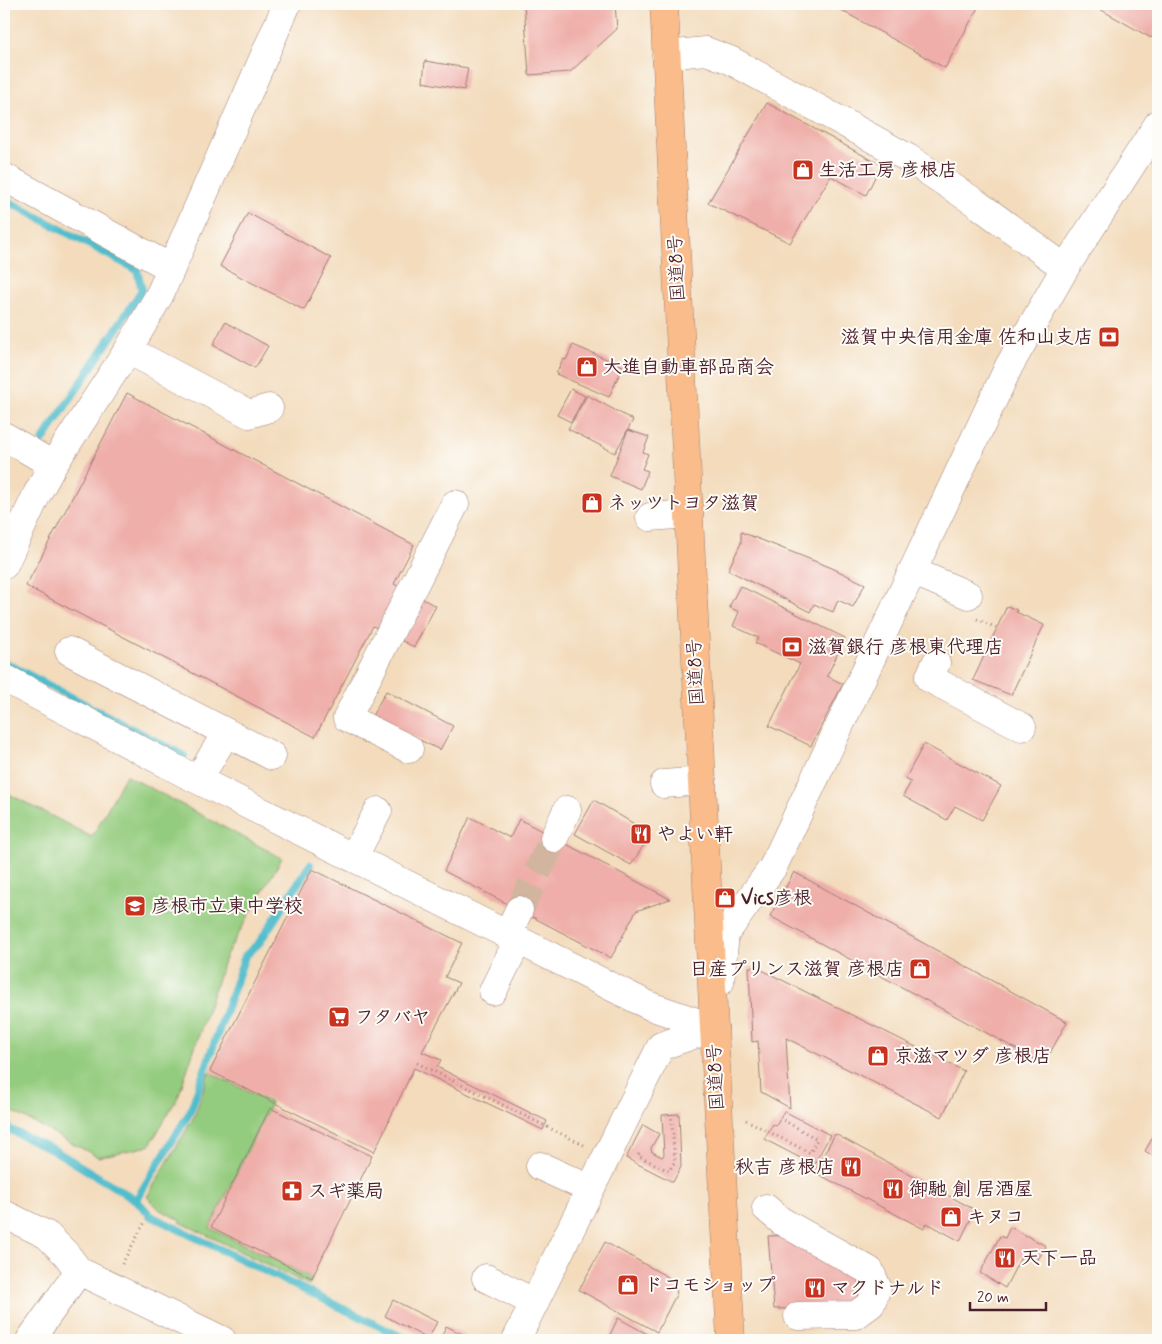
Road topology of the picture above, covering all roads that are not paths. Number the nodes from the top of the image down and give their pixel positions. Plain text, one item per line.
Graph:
1 (287, 4) edge
2 (664, 4) edge
3 (666, 55) junction
4 (1158, 124) edge
5 (4, 177) edge
6 (177, 263) junction
7 (1065, 268) junction
8 (128, 350) junction
9 (269, 408) dead end
10 (4, 436) edge
11 (53, 465) junction
12 (455, 504) dead end
13 (689, 514) junction
14 (650, 517) dead end
15 (12, 526) edge
16 (4, 565) edge
17 (912, 571) junction
18 (968, 595) dead end
19 (69, 651) dead end
20 (936, 663) dead end
21 (4, 678) edge
22 (1022, 727) dead end
23 (226, 733) junction
24 (409, 749) dead end
25 (272, 756) dead end
26 (198, 780) junction
27 (702, 780) junction
28 (664, 784) dead end
29 (567, 810) dead end
30 (378, 811) dead end
31 (554, 838) tunnel mouth
32 (353, 858) junction
33 (520, 910) tunnel mouth
34 (513, 937) junction
35 (493, 991) dead end
36 (714, 1028) junction
37 (540, 1166) dead end
38 (590, 1189) junction
39 (766, 1208) dead end
40 (4, 1214) edge
41 (79, 1271) junction
42 (486, 1278) dead end
43 (535, 1303) junction
44 (798, 1316) dead end
45 (30, 1340) edge
46 (222, 1340) edge
47 (516, 1340) edge
48 (731, 1340) edge

1 - 6 street
2 - 3 highway, 国道8号
3 - 7 street
3 - 13 highway, 国道8号
4 - 7 street
5 - 6 street
6 - 8 street
7 - 17 street
8 - 9 street
8 - 11 street
10 - 11 street
11 - 15 street
12 - 24 street
13 - 14 street
13 - 27 highway, 国道8号
15 - 16 street
17 - 18 street
17 - 36 street
19 - 23 street
20 - 22 street
21 - 26 street
23 - 25 street
23 - 26 street
26 - 32 street
27 - 28 street
27 - 36 highway, 国道8号
29 - 31 street
30 - 32 street
32 - 34 street
33 - 34 street
34 - 35 street
34 - 36 street
36 - 38 street
36 - 48 highway, 国道8号
37 - 38 street
38 - 43 street
39 - 44 street
40 - 41 street
41 - 45 street
41 - 46 street
42 - 43 street
43 - 47 street

